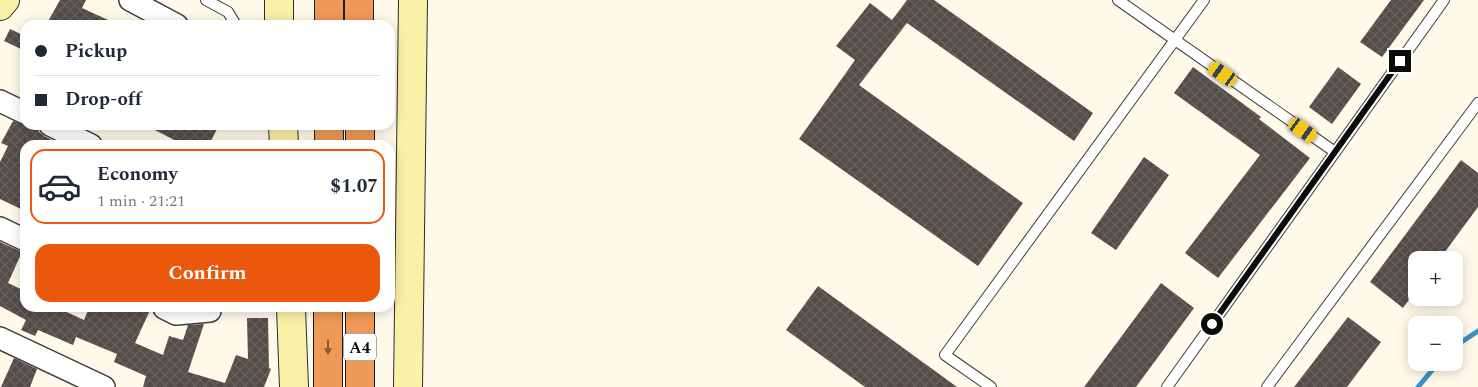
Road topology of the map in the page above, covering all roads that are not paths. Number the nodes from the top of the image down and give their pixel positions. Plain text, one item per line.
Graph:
1 (5, 0) edge
2 (130, 0) edge
3 (206, 0) edge
4 (227, 0) edge
5 (279, 0) edge
6 (329, 0) edge
7 (359, 0) edge
8 (413, 0) edge
9 (1118, 0) edge
10 (1204, 0) edge
11 (1444, 0) edge
12 (0, 6) edge
13 (228, 12) junction
14 (168, 20) edge
15 (234, 20) edge
16 (280, 20) edge
17 (329, 20) edge
18 (360, 20) edge
19 (1175, 40) junction
20 (0, 100) edge
21 (1478, 103) edge
22 (20, 110) edge
23 (60, 130) edge
24 (81, 140) edge
25 (1335, 152) junction
26 (0, 228) edge
27 (20, 238) edge
28 (172, 312) edge
29 (210, 312) dead end
30 (291, 312) edge
31 (328, 312) edge
32 (360, 312) edge
33 (0, 338) edge
34 (104, 387) edge
35 (294, 387) edge
36 (328, 387) edge
37 (360, 387) edge
38 (408, 387) edge
39 (991, 387) edge
40 (1167, 387) edge
41 (1267, 387) edge

1 - 12 street
2 - 14 street
3 - 13 lane
4 - 13 lane
5 - 16 street
6 - 17 highway
7 - 18 highway
8 - 38 street
9 - 19 lane
10 - 19 lane
11 - 25 lane
13 - 15 lane
19 - 25 lane
19 - 39 lane
20 - 22 street
21 - 41 lane
23 - 24 street
25 - 40 lane
26 - 27 street
28 - 29 street
30 - 35 street
31 -> 36 highway, A4
32 - 37 highway, A4
33 - 34 street

